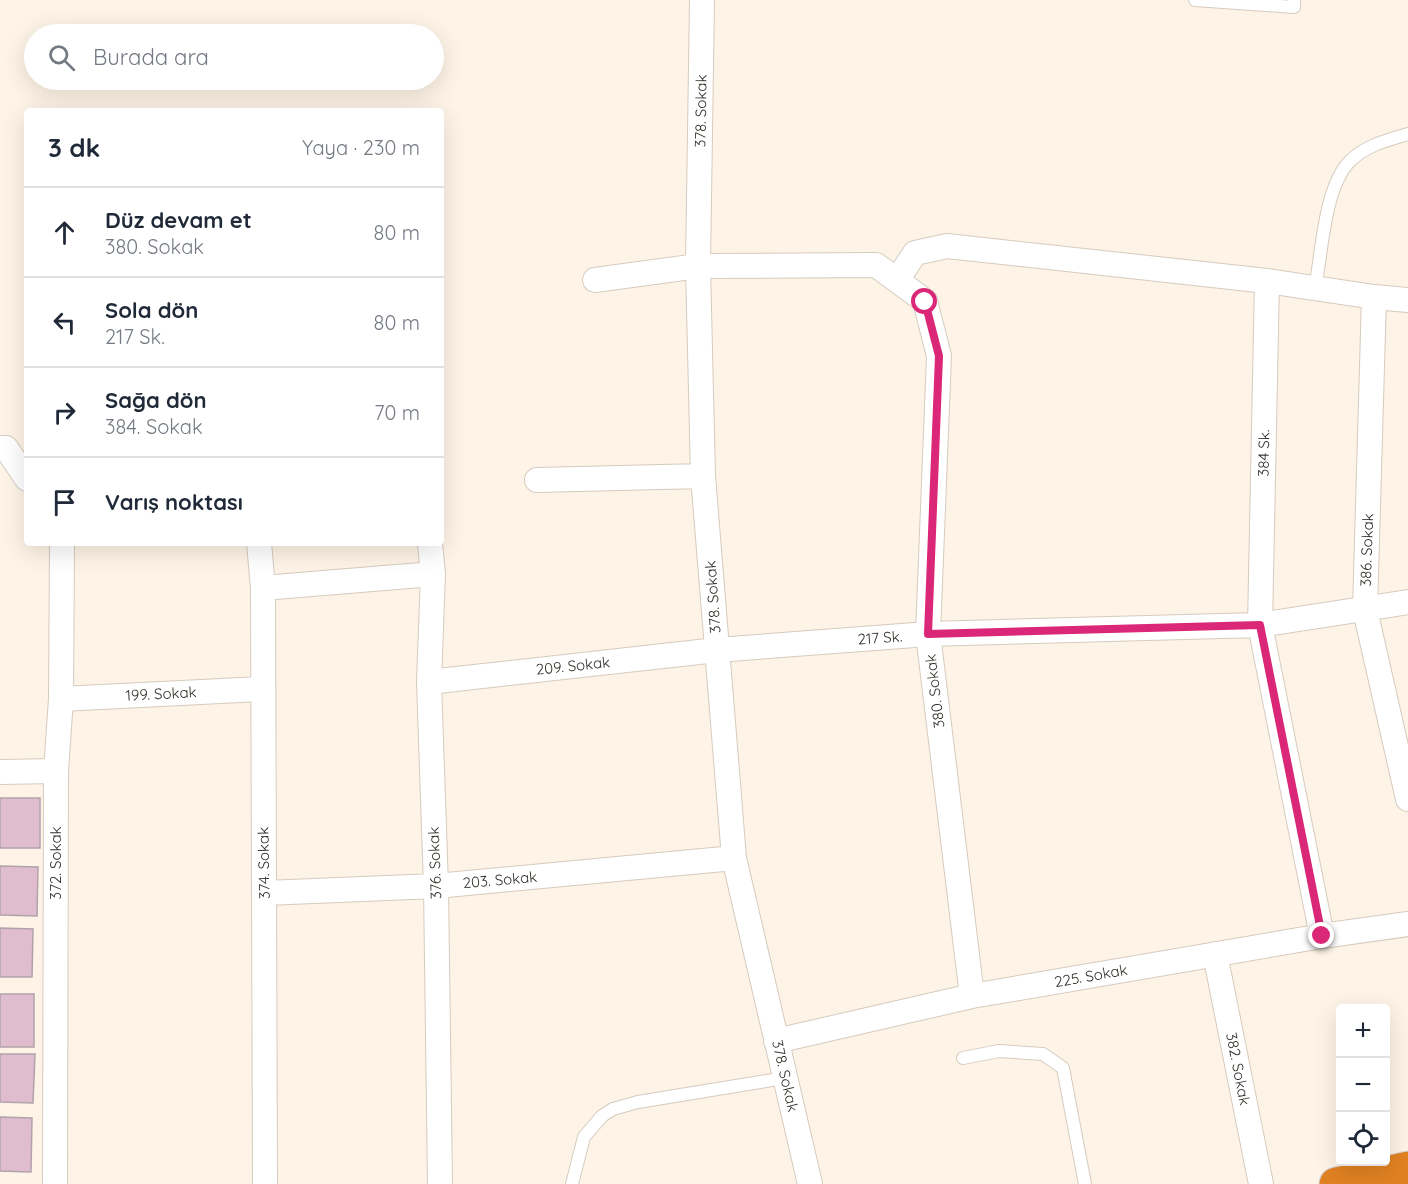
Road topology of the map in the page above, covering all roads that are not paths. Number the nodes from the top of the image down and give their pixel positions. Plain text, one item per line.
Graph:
1 (702, 0) edge
2 (1195, 0) edge
3 (1294, 0) edge
4 (1408, 134) edge
5 (698, 266) junction
6 (595, 280) dead end
7 (897, 280) junction
8 (1267, 281) junction
9 (1315, 288) junction
10 (1374, 297) junction
11 (1408, 300) edge
12 (0, 448) edge
13 (24, 475) edge
14 (704, 476) junction
15 (537, 480) dead end
16 (62, 546) edge
17 (259, 546) edge
18 (430, 546) edge
19 (433, 574) junction
20 (263, 588) junction
21 (1408, 602) edge
22 (1365, 610) junction
23 (1260, 625) junction
24 (928, 634) junction
25 (717, 650) junction
26 (429, 682) junction
27 (261, 689) junction
28 (61, 699) junction
29 (56, 771) junction
30 (0, 772) edge
31 (1408, 799) edge
32 (734, 858) junction
33 (436, 886) junction
34 (265, 893) junction
35 (1408, 924) edge
36 (1322, 936) junction
37 (1215, 954) junction
38 (972, 996) junction
39 (776, 1041) junction
40 (963, 1058) dead end
41 (785, 1078) junction
42 (1408, 1168) edge
43 (55, 1184) edge
44 (265, 1184) edge
45 (440, 1184) edge
46 (572, 1184) edge
47 (810, 1184) edge
48 (1085, 1184) edge
49 (1261, 1184) edge
50 (1336, 1184) edge

1 - 5 street, 378. Sokak
2 - 3 lane
4 - 9 lane
5 - 6 street, 380. Sokak
5 - 7 street, 380. Sokak
5 - 14 street, 378. Sokak
7 - 8 street
7 - 24 street, 380. Sokak
8 - 9 street
8 - 23 street, 384 Sk.
9 - 10 street
10 - 11 street
10 - 22 street, 386. Sokak
12 - 13 street
14 - 15 street
14 - 25 street, 378. Sokak
16 - 28 street, 372. Sokak
17 - 20 street, 374. Sokak
18 - 19 street, 376. Sokak
19 - 20 street
19 - 26 street, 376. Sokak
20 - 27 street, 374. Sokak
21 - 22 street, 217 Sk.
22 - 23 street, 217 Sk.
22 - 31 street, 386. Sokak
23 - 24 street, 217 Sk.
23 - 36 street, 384 Sk.
24 - 25 street, 217 Sk.
24 - 38 street, 380. Sokak
25 - 26 street, 209. Sokak
25 - 32 street, 378. Sokak
26 - 33 street, 376. Sokak
27 - 28 street, 199. Sokak
27 - 34 street, 374. Sokak
28 - 29 street, 372. Sokak
29 - 30 street
29 - 43 street, 372. Sokak
32 - 33 street, 203. Sokak
32 - 39 street, 378. Sokak
33 - 34 street, 203. Sokak
33 - 45 street, 376. Sokak
34 - 44 street, 374. Sokak
35 - 36 street, 225. Sokak
36 - 37 street, 225. Sokak
37 - 38 street, 225. Sokak
37 - 49 street, 382. Sokak
38 - 39 street, 225. Sokak
39 - 41 street, 378. Sokak
40 - 48 lane
41 - 46 lane
41 - 47 street, 378. Sokak
42 - 50 highway

